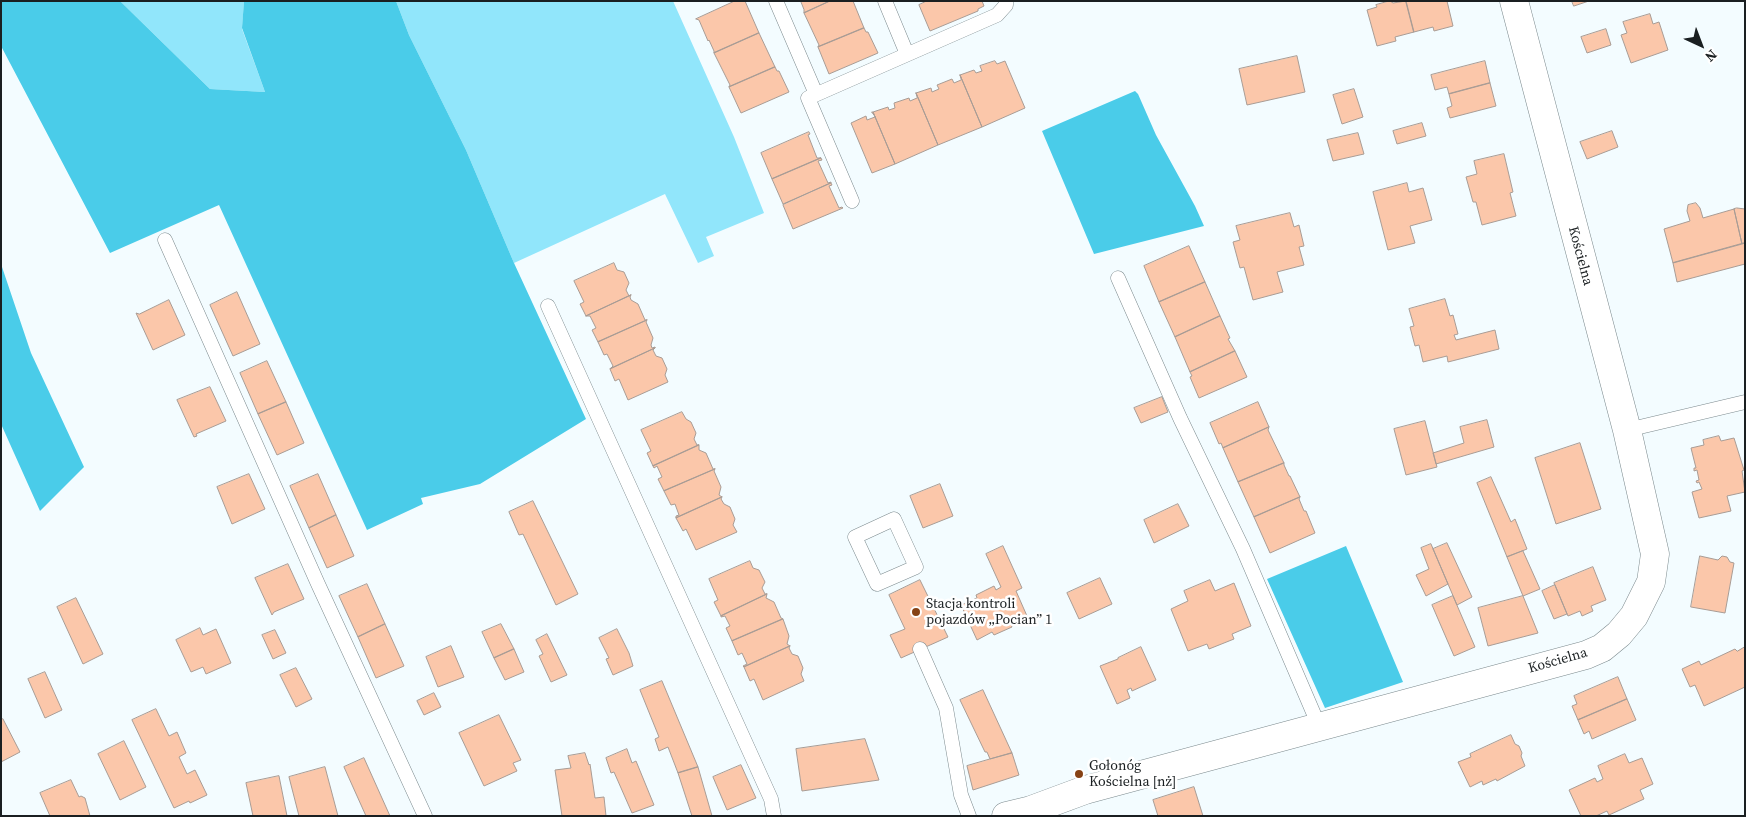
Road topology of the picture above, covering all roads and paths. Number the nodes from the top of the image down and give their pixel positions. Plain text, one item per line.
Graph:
1 (776, 1) edge
2 (885, 1) edge
3 (1006, 1) edge
4 (1514, 1) edge
5 (907, 54) junction
6 (816, 94) junction
7 (852, 201) dead end
8 (165, 240) dead end
9 (1118, 278) dead end
10 (548, 306) dead end
11 (1745, 402) edge
12 (1627, 430) junction
13 (892, 584) joint
14 (920, 648) dead end
15 (1319, 726) junction
16 (1023, 814) edge
17 (425, 816) edge
18 (774, 816) edge
19 (969, 816) edge

1 - 6 lane
2 - 5 lane
3 - 5 lane
4 - 12 street, Kościelna
5 - 6 lane
6 - 7 lane
8 - 17 lane
9 - 15 lane
10 - 18 lane
11 - 12 lane
12 - 15 street, Kościelna
13 - 13 lane
14 - 19 lane
15 - 16 street, Kościelna

